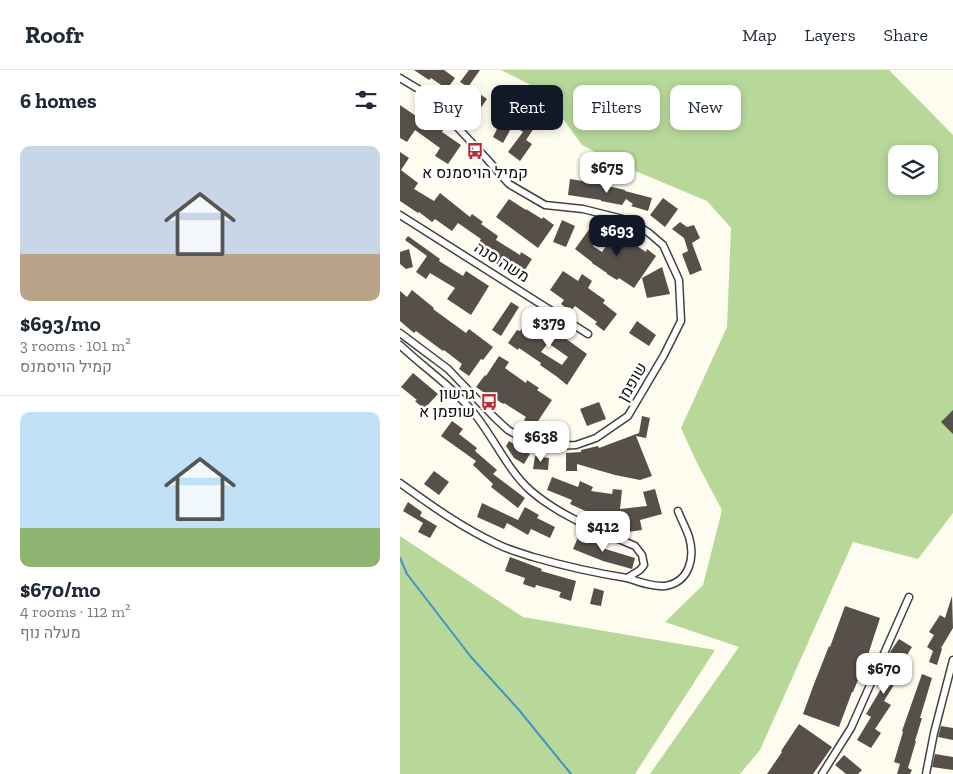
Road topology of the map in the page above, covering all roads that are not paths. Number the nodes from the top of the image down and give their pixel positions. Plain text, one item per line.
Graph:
1 (400, 78) edge
2 (400, 215) edge
3 (400, 333) edge
4 (588, 334) dead end
5 (400, 345) edge
6 (400, 483) edge
7 (678, 511) dead end
8 (627, 578) junction
9 (908, 597) dead end
10 (953, 660) edge
11 (822, 774) edge
12 (926, 774) edge

1 - 3 street, שופמן
2 - 4 street, משה סנה
5 - 8 street
6 - 8 street
7 - 8 street
9 - 11 street
10 - 12 street

